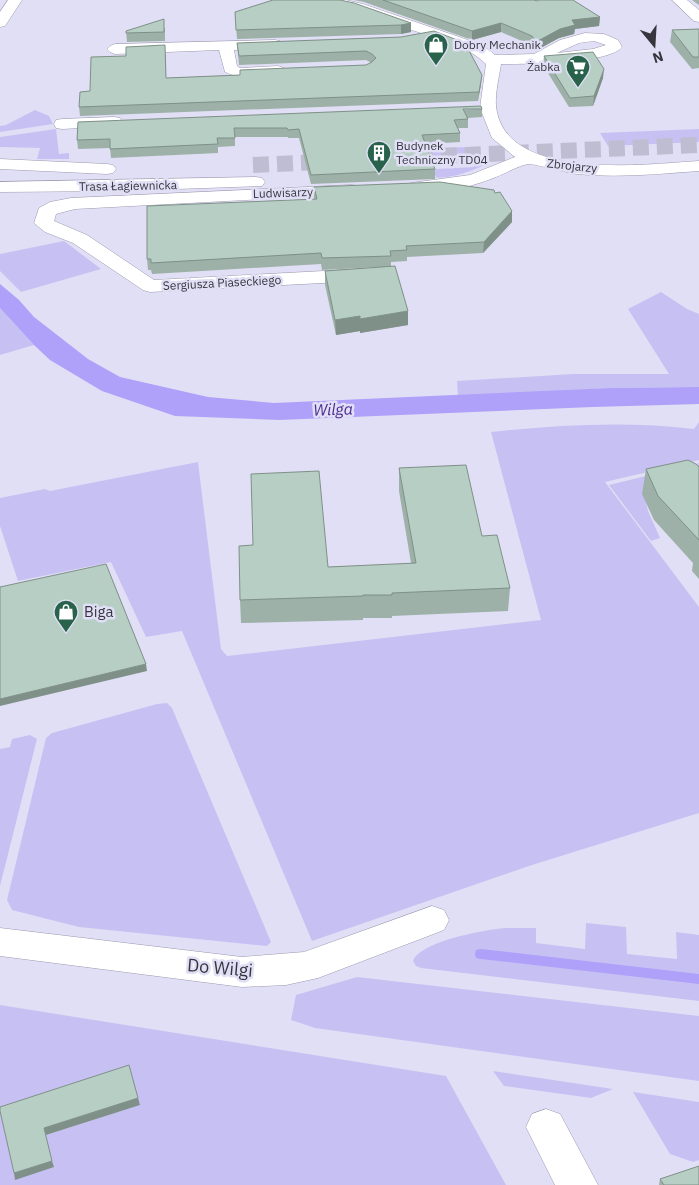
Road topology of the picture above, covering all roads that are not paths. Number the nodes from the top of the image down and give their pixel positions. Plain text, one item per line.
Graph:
1 (15, 0) edge
2 (327, 0) edge
3 (679, 0) edge
4 (699, 18) edge
5 (0, 23) edge
6 (433, 33) junction
7 (408, 39) edge
8 (294, 43) edge
9 (225, 45) junction
10 (114, 49) dead end
11 (538, 58) edge
12 (490, 60) junction
13 (290, 70) edge
14 (468, 108) edge
15 (488, 108) junction
16 (131, 122) edge
17 (62, 124) dead end
18 (528, 158) junction
19 (0, 164) edge
20 (214, 166) dead end
21 (699, 166) edge
22 (0, 172) edge
23 (118, 178) junction
24 (256, 182) tunnel mouth
25 (0, 187) edge
26 (397, 188) edge
27 (369, 190) edge
28 (0, 201) edge
29 (44, 222) joint
30 (378, 275) edge
31 (432, 920) dead end
32 (0, 942) edge
33 (546, 1127) dead end
34 (577, 1185) edge

1 - 5 street
2 - 6 street
3 - 4 street
6 - 7 street
6 - 12 street
8 - 9 street
9 - 10 street
9 - 13 street
11 - 12 street
12 - 15 street, Zbrojarzy
14 - 15 street
15 - 18 street, Zbrojarzy
16 - 17 street
18 - 21 street, Zbrojarzy
18 - 26 street
19 - 23 street
20 - 23 street, Trasa Łagiewnicka
22 - 23 street, Trasa Łagiewnicka
23 - 24 street, Trasa Łagiewnicka
23 - 25 street, Trasa Łagiewnicka
23 - 28 street
27 - 29 street, Ludwisarzy
29 - 30 street, Sergiusza Piaseckiego
31 - 32 street, Do Wilgi
33 - 34 street

